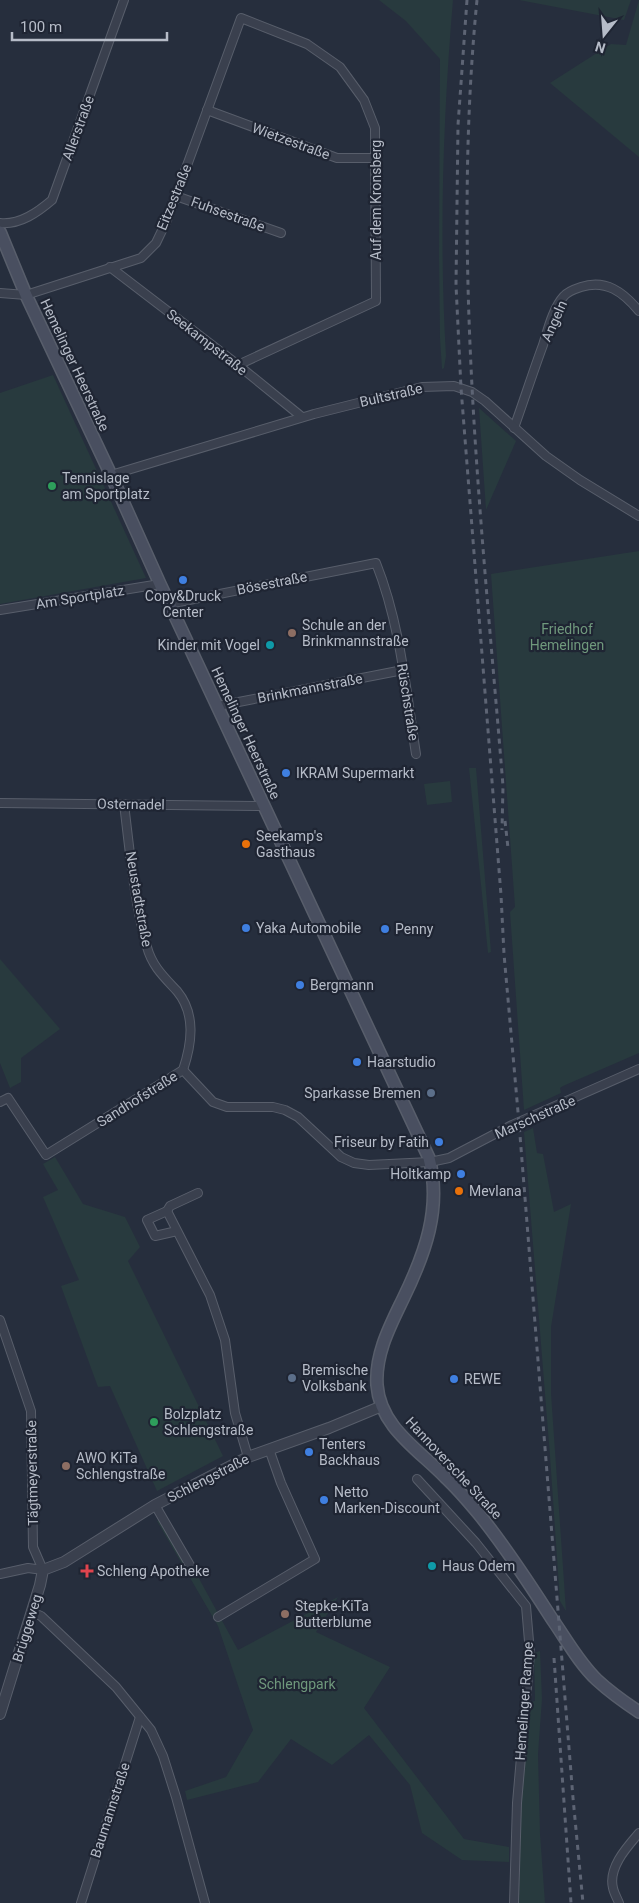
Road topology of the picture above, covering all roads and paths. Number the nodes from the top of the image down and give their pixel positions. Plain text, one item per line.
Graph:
1 (124, 0) edge
2 (241, 18) joint
3 (207, 110) junction
4 (377, 158) junction
5 (176, 196) junction
6 (0, 222) edge
7 (0, 232) edge
8 (280, 233) dead end
9 (110, 267) junction
10 (0, 293) edge
11 (26, 295) junction
12 (639, 311) edge
13 (238, 365) junction
14 (302, 418) junction
15 (514, 428) junction
16 (111, 475) junction
17 (639, 516) edge
18 (376, 563) joint
19 (160, 584) junction
20 (169, 604) junction
21 (0, 610) edge
22 (403, 670) junction
23 (218, 706) junction
24 (416, 754) dead end
25 (0, 803) edge
26 (124, 804) junction
27 (263, 806) junction
28 (183, 1070) junction
29 (639, 1070) edge
30 (0, 1102) edge
31 (430, 1162) junction
32 (198, 1192) dead end
33 (167, 1212) junction
34 (178, 1231) junction
35 (0, 1320) edge
36 (382, 1406) junction
37 (269, 1449) junction
38 (248, 1456) junction
39 (417, 1478) dead end
40 (155, 1505) junction
41 (191, 1567) dead end
42 (43, 1570) junction
43 (0, 1574) edge
44 (32, 1612) junction
45 (218, 1617) dead end
46 (624, 1702) junction
47 (639, 1707) edge
48 (639, 1712) edge
49 (0, 1714) edge
50 (140, 1717) junction
51 (639, 1833) edge
52 (81, 1903) edge
53 (205, 1903) edge
54 (514, 1903) edge
55 (619, 1903) edge

1 - 6 street, Allerstraße
2 - 3 street, Eitzestraße
2 - 4 street, Auf dem Kronsberg
3 - 4 street, Wietzestraße
3 - 5 street, Eitzestraße
4 - 13 street, Auf dem Kronsberg
5 - 8 street, Fuhsestraße
5 - 9 street, Eitzestraße
7 - 11 main road, Hemelinger Heerstraße
9 - 11 street, Eitzestraße
9 - 13 street, Seekampstraße
10 - 11 street
11 - 16 main road, Hemelinger Heerstraße
12 - 15 street, Angeln
13 - 14 street, Seekampstraße
14 - 15 street, Bultstraße
14 - 16 street, Bultstraße
15 - 17 street, Bultstraße
16 - 19 main road, Hemelinger Heerstraße
18 - 20 street, Bösestraße
18 - 22 street, Rüschstraße
19 - 20 main road, Hemelinger Heerstraße
19 - 21 street, Am Sportplatz
20 - 23 main road, Hemelinger Heerstraße
22 - 23 street, Brinkmannstraße
22 - 24 street, Rüschstraße
23 - 27 main road, Hemelinger Heerstraße
25 - 26 street, Osternadel
26 - 27 street, Osternadel
26 - 28 street, Neustadtstraße
27 - 31 main road, Hemelinger Heerstraße
28 - 30 street, Sandhofstraße
28 - 31 street, Sandhofstraße
29 - 31 street, Marschstraße
31 - 36 main road, Hannoversche Straße
32 - 33 street
33 - 34 street
33 - 34 street
34 - 38 street
35 - 42 street, Tägtmeyerstraße
36 - 37 street, Schlengstraße
36 - 46 main road, Hannoversche Straße
37 - 38 street, Schlengstraße
37 - 45 street
38 - 40 street, Schlengstraße
39 - 54 street, Hemelinger Rampe
40 - 41 street
40 - 42 street, Schlengstraße
42 - 43 street
42 - 44 street, Brüggeweg
44 - 49 street, Brüggeweg
44 - 50 street
46 - 47 main road, Hannoversche Straße
46 - 48 main road, Hannoversche Straße
50 - 52 street, Baumannstraße
50 - 53 street
51 - 55 street

